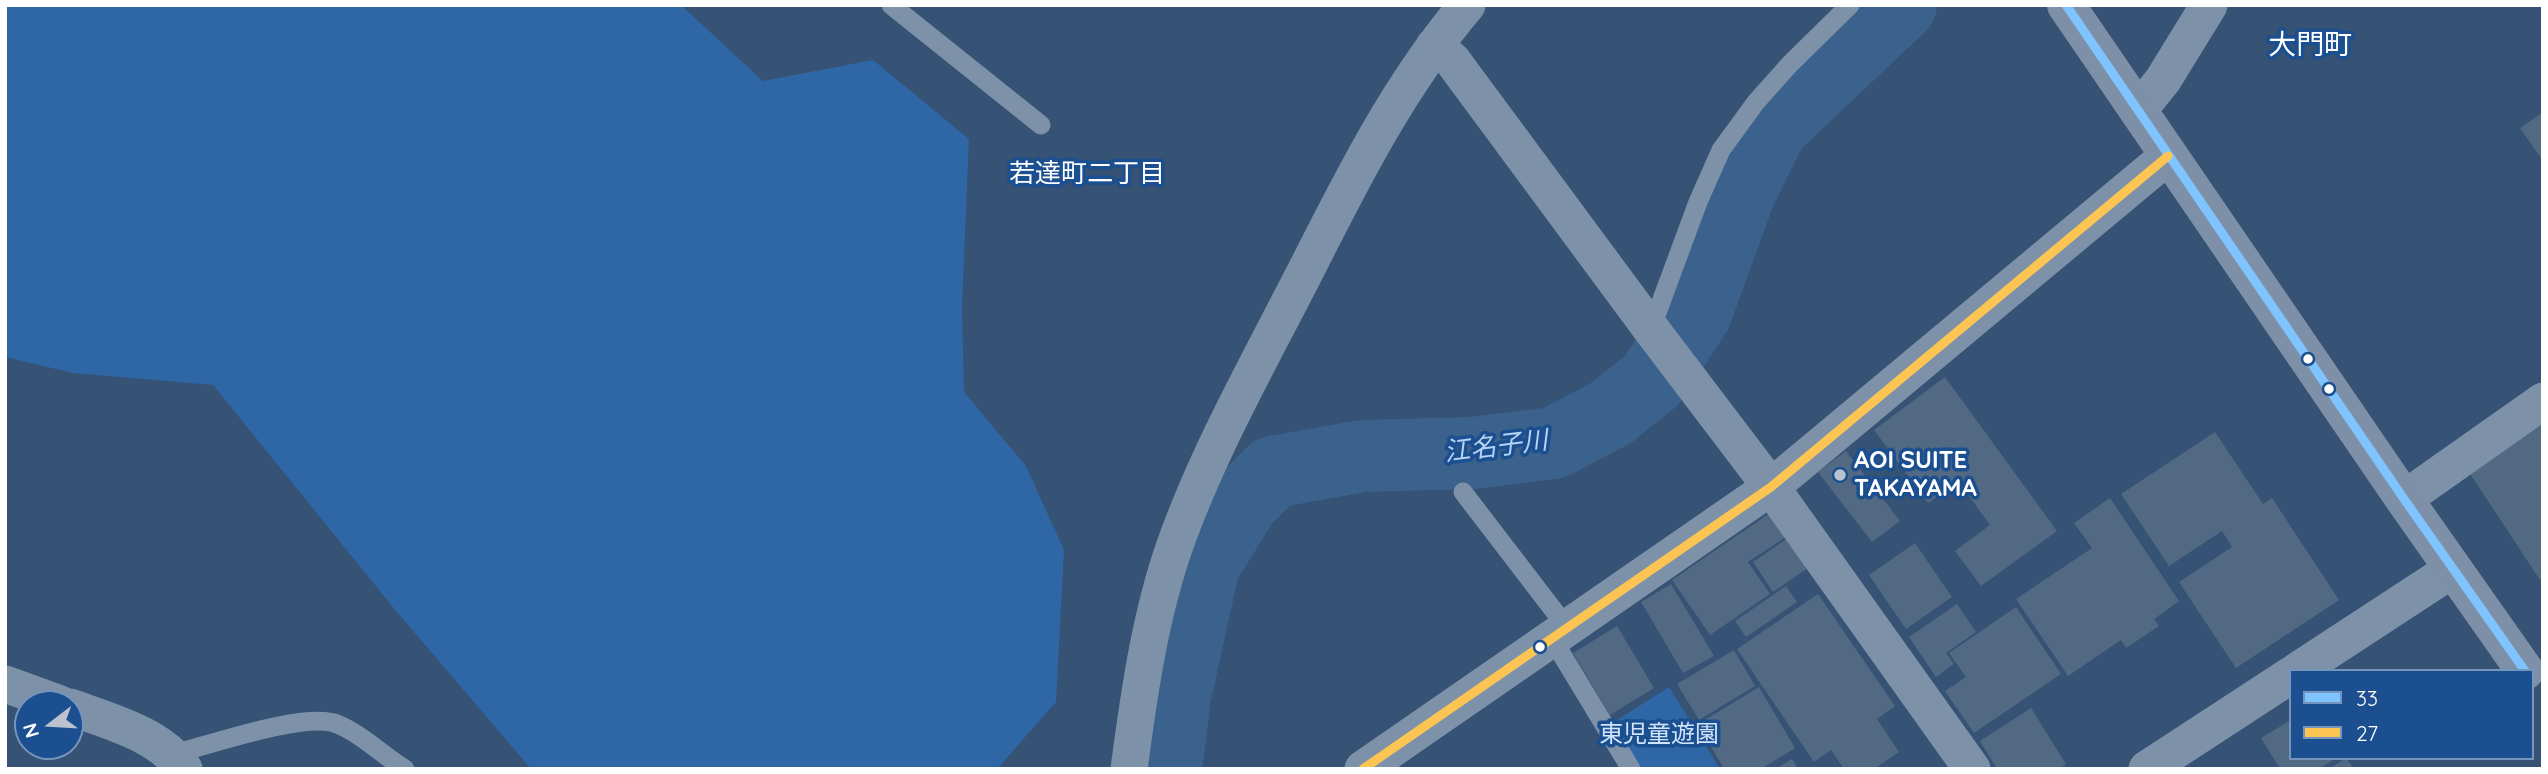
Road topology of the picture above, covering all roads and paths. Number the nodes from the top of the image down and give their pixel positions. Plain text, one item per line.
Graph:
1 (891, 5) edge
2 (1467, 5) edge
3 (1850, 5) edge
4 (2066, 5) edge
5 (2209, 5) edge
6 (1434, 46) junction
7 (2138, 111) junction
8 (1041, 125) dead end
9 (2168, 156) junction
10 (1651, 330) junction
11 (2543, 401) edge
12 (1772, 487) junction
13 (1463, 492) dead end
14 (2404, 499) junction
15 (2453, 569) junction
16 (1560, 635) junction
17 (2300, 669) edge
18 (2524, 669) edge
19 (2289, 676) edge
20 (5, 684) edge
21 (22, 690) edge
22 (84, 713) edge
23 (179, 762) edge
24 (405, 769) edge
25 (1129, 769) edge
26 (1363, 769) edge
27 (1631, 769) edge
28 (1972, 769) edge
29 (2147, 769) edge

1 - 8 lane
2 - 6 street
3 - 10 lane
4 - 7 highway
5 - 7 street
6 - 10 street
6 - 25 street
7 - 9 highway
9 - 12 street
9 - 14 highway
10 - 12 street
11 - 14 street
12 - 16 street
12 - 28 street
13 - 16 lane
14 - 15 highway
15 - 17 street
15 - 18 highway
16 - 26 street
16 - 27 lane
19 - 29 street
20 - 21 street
22 - 23 street
23 - 24 lane

